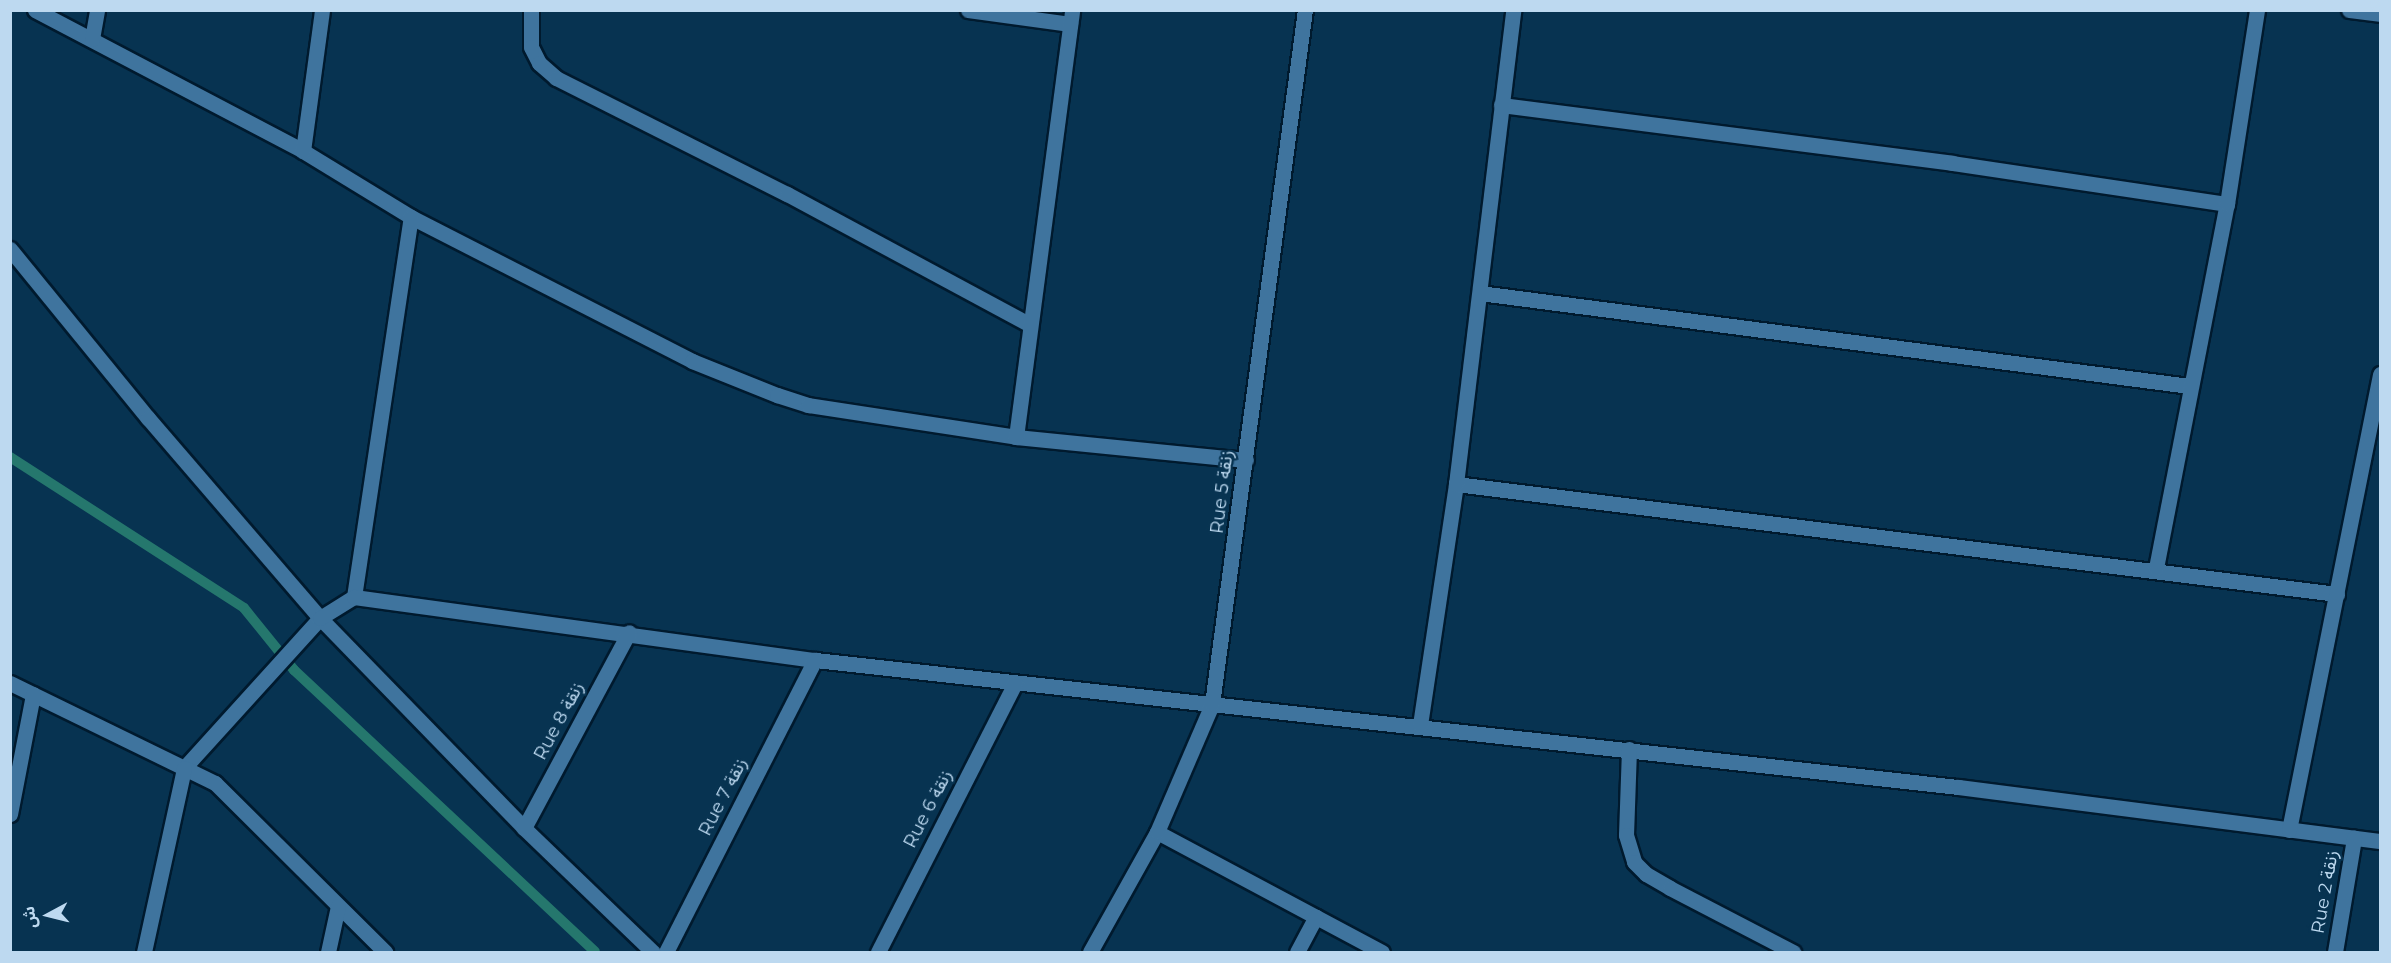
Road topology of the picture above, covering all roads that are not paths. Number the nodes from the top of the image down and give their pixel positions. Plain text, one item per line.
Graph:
1 (35, 10) edge
2 (97, 10) edge
3 (322, 10) edge
4 (531, 10) edge
5 (968, 10) edge
6 (1305, 10) edge
7 (1513, 10) edge
8 (2257, 10) edge
9 (2349, 10) edge
10 (2380, 14) edge
11 (1071, 17) edge
12 (92, 39) junction
13 (1501, 105) junction
14 (303, 151) junction
15 (2227, 204) junction
16 (411, 217) junction
17 (10, 249) edge
18 (1480, 293) junction
19 (1028, 324) junction
20 (2380, 374) edge
21 (2189, 386) junction
22 (1016, 437) junction
23 (1246, 460) junction
24 (1456, 484) junction
25 (2156, 568) junction
26 (2337, 594) junction
27 (354, 597) junction
28 (320, 618) junction
29 (629, 632) junction
30 (815, 660) junction
31 (10, 683) edge
32 (1015, 683) junction
33 (33, 694) junction
34 (1212, 705) junction
35 (1420, 725) junction
36 (1629, 749) junction
37 (184, 768) junction
38 (10, 814) edge
39 (524, 828) junction
40 (2289, 830) junction
41 (1157, 832) junction
42 (2354, 838) junction
43 (2380, 841) edge
44 (338, 906) junction
45 (1316, 917) junction
46 (144, 952) edge
47 (328, 952) edge
48 (385, 952) edge
49 (653, 952) edge
50 (666, 952) edge
51 (878, 952) edge
52 (1090, 952) edge
53 (1297, 952) edge
54 (1382, 952) edge
55 (1793, 952) edge
56 (2335, 952) edge

1 - 12 street
2 - 12 street
3 - 14 street
4 - 19 street
5 - 11 street
6 - 23 street, Rue 5 زنقة
7 - 13 street
8 - 15 street
9 - 10 street
11 - 19 street
12 - 14 street
13 - 15 street
13 - 18 street
14 - 16 street
15 - 21 street
16 - 22 street
16 - 27 street
17 - 28 street
18 - 21 street
18 - 24 street
19 - 22 street
20 - 26 street
21 - 25 street
22 - 23 street
23 - 34 street, Rue 5 زنقة
24 - 25 street
24 - 35 street
25 - 26 street
26 - 40 street
27 - 28 street
27 - 29 street
28 - 37 street
28 - 39 street
29 - 30 street
29 - 39 street, Rue 8 زنقة
30 - 32 street
30 - 50 street, Rue 7 زنقة
31 - 33 street
32 - 34 street
32 - 51 street, Rue 6 زنقة
33 - 37 street
33 - 38 street
34 - 35 street
34 - 41 street, Rue 5 زنقة
35 - 36 street
36 - 40 street
36 - 55 street
37 - 44 street
37 - 46 street
39 - 49 street
40 - 42 street
41 - 45 street
41 - 52 street, Rue 5 زنقة
42 - 43 street
42 - 56 street, Rue 2 زنقة
44 - 47 street
44 - 48 street
45 - 53 street
45 - 54 street

